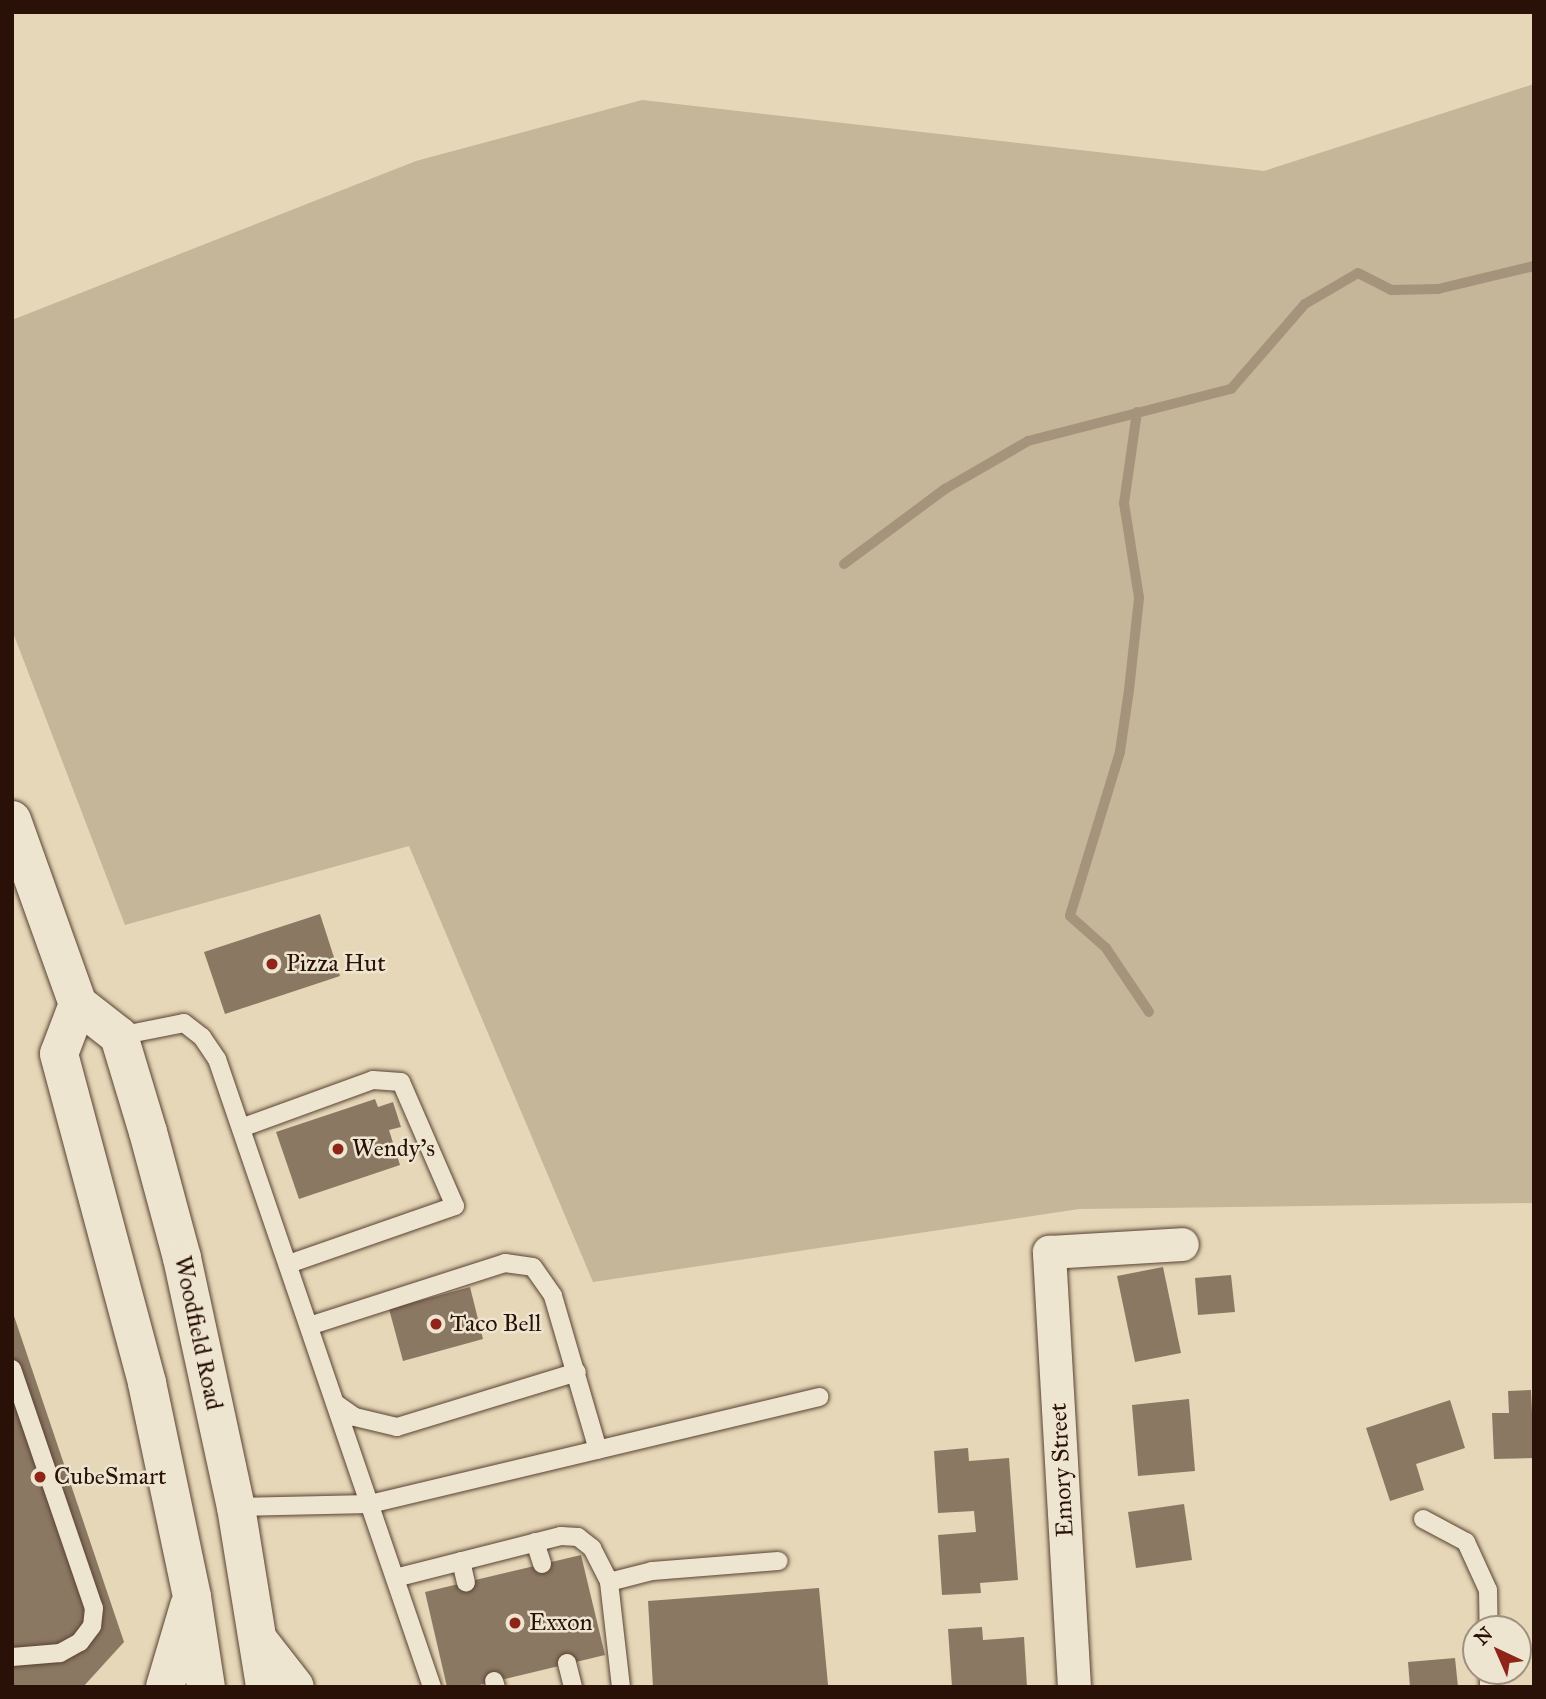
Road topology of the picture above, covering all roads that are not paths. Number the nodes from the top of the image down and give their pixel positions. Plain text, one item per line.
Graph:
1 (12, 820) edge
2 (78, 1004) junction
3 (119, 1036) junction
4 (241, 1128) junction
5 (1182, 1244) dead end
6 (288, 1264) junction
7 (309, 1326) junction
8 (12, 1368) edge
9 (577, 1372) junction
10 (820, 1397) dead end
11 (335, 1404) junction
12 (598, 1450) junction
13 (370, 1504) junction
14 (236, 1507) junction
15 (1423, 1519) dead end
16 (535, 1542) junction
17 (461, 1561) junction
18 (779, 1561) dead end
19 (542, 1564) dead end
20 (395, 1578) junction
21 (466, 1582) dead end
22 (609, 1582) junction
23 (192, 1597) junction
24 (1489, 1615) edge
25 (259, 1641) junction
26 (12, 1657) edge
27 (567, 1663) dead end
28 (164, 1687) edge
29 (206, 1687) edge
30 (265, 1687) edge
31 (295, 1687) edge
32 (432, 1687) edge
33 (573, 1687) edge
34 (621, 1687) edge
35 (1074, 1687) edge

1 - 2 main road
2 - 3 main road
2 - 23 main road
3 - 4 lane
3 - 14 main road, Woodfield Road
4 - 6 lane
4 - 6 lane
5 - 35 street, Emory Street
6 - 7 lane
7 - 9 lane
7 - 11 lane
8 - 26 lane
9 - 11 lane
9 - 12 lane
10 - 12 lane
11 - 13 lane
12 - 13 lane
13 - 14 lane
13 - 20 lane
14 - 25 main road, Woodfield Road
15 - 24 lane
16 - 17 lane
16 - 19 lane
16 - 22 lane
17 - 20 lane
17 - 21 lane
18 - 22 lane
20 - 32 lane
22 - 34 lane
23 - 28 main road
23 - 29 main road
25 - 30 main road, Woodfield Road
25 - 31 main road
27 - 33 lane

